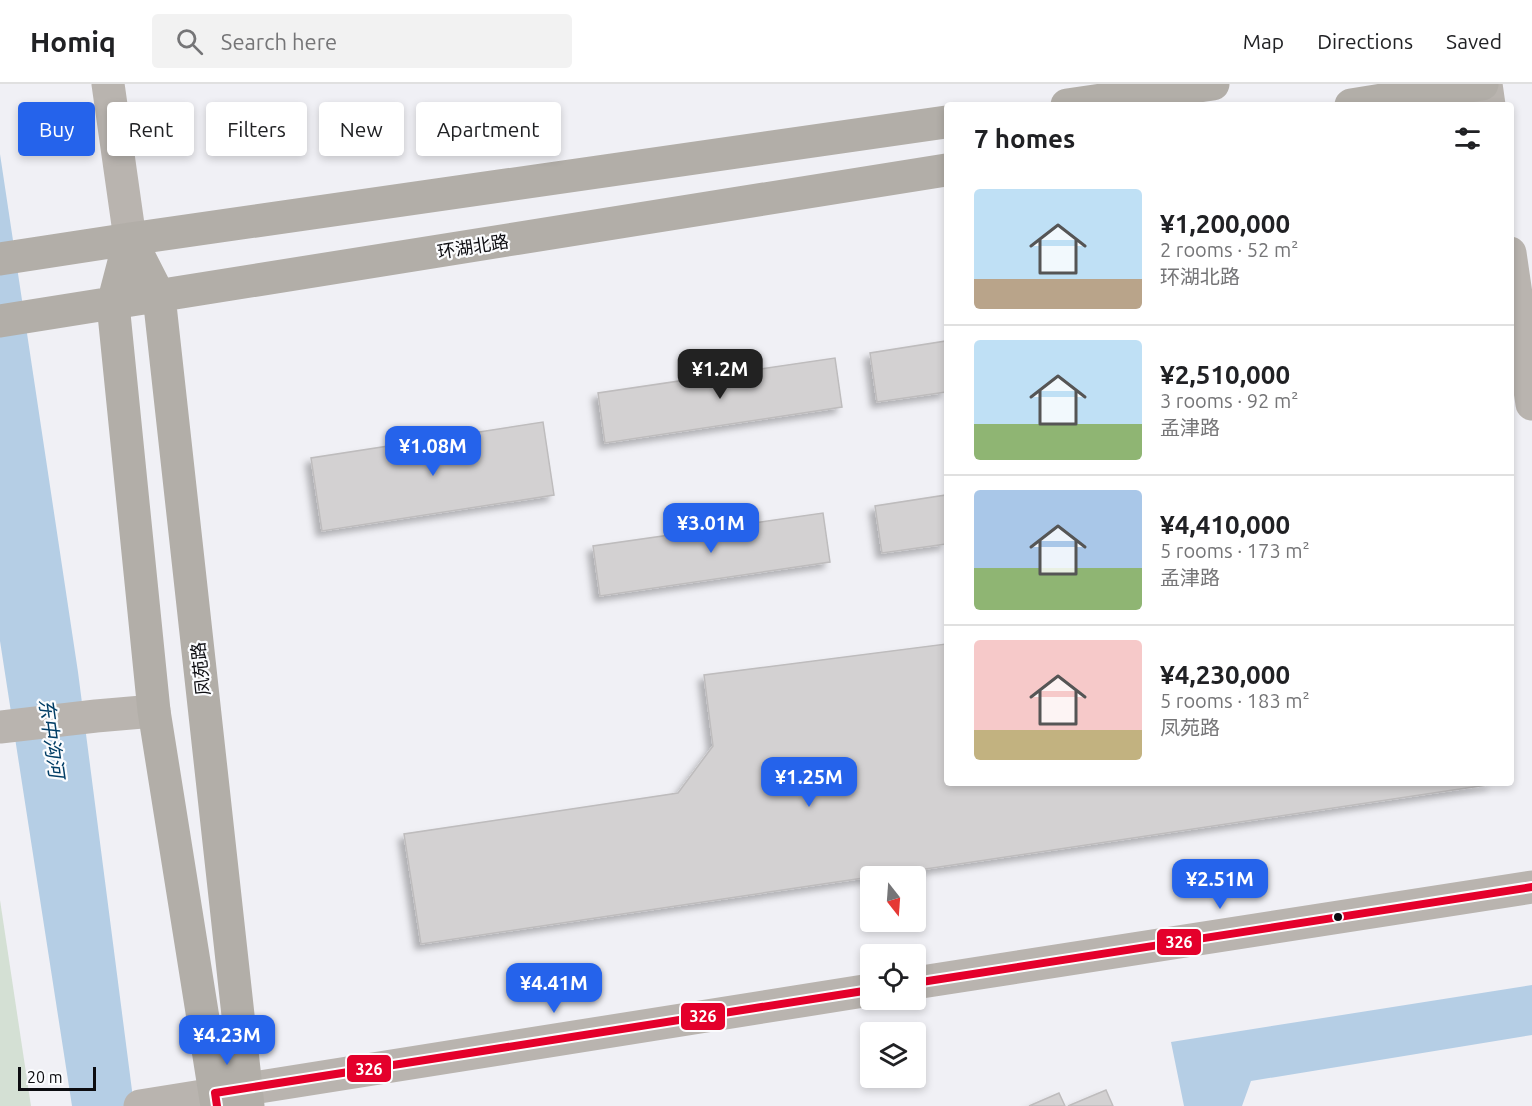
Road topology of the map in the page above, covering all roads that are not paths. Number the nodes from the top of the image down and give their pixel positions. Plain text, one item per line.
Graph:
1 (108, 84) edge
2 (1213, 84) edge
3 (1484, 84) edge
4 (1087, 102) edge
5 (1370, 102) edge
6 (1489, 102) edge
7 (944, 122) edge
8 (944, 170) edge
9 (130, 239) junction
10 (0, 259) edge
11 (1514, 280) edge
12 (159, 296) junction
13 (113, 304) junction
14 (0, 321) edge
15 (1532, 404) edge
16 (154, 711) junction
17 (0, 727) edge
18 (1532, 887) edge
19 (926, 981) edge
20 (860, 992) edge
21 (232, 1098) edge
22 (146, 1105) edge

1 - 9 street, 凤苑路
2 - 4 main road
3 - 5 main road
3 - 6 street
7 - 9 main road
8 - 12 main road, 环湖北路
9 - 10 main road
9 - 12 main road, 凤苑路
9 - 13 main road, 凤苑路
11 - 15 street
12 - 13 main road, 环湖北路
12 - 21 main road, 凤苑路
13 - 14 main road, 环湖北路
13 - 16 main road, 凤苑路
16 - 17 street
16 - 21 main road, 凤苑路
18 - 19 street
20 - 21 street
21 - 22 street

